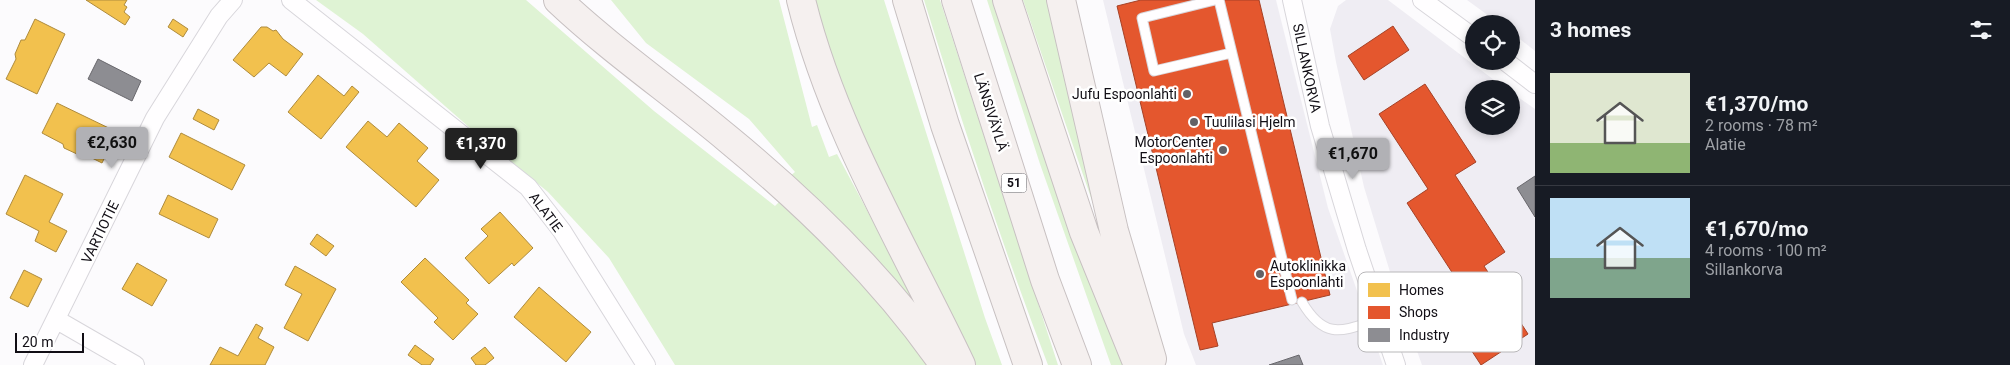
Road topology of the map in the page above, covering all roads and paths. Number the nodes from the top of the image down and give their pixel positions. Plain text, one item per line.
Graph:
1 (233, 0) edge
2 (291, 0) edge
3 (558, 0) edge
4 (800, 0) edge
5 (907, 0) edge
6 (956, 0) edge
7 (1007, 0) edge
8 (1061, 0) edge
9 (1215, 0) edge
10 (1219, 0) edge
11 (1292, 0) edge
12 (1422, 0) edge
13 (1465, 31) edge
14 (1232, 53) junction
15 (1517, 70) edge
16 (1535, 84) edge
17 (1365, 272) edge
18 (1292, 300) dead end
19 (1302, 302) dead end
20 (57, 320) junction
21 (1358, 324) edge
22 (1391, 352) edge
23 (33, 365) edge
24 (136, 365) edge
25 (646, 365) edge
26 (944, 365) edge
27 (961, 365) edge
28 (1028, 365) edge
29 (1077, 365) edge
30 (1138, 365) edge
31 (1154, 365) edge
32 (1396, 365) edge

1 - 20 street, VARTIOTIE
2 - 25 street, ALATIE
3 - 26 highway
4 - 27 highway
5 - 28 highway
6 - 29 highway, LÄNSIVÄYLÄ / 51
7 - 30 highway
8 - 31 highway
9 - 14 lane
10 - 14 lane
11 - 17 street, SILLANKORVA
12 - 13 street
14 - 18 lane
15 - 16 street
19 - 21 lane
20 - 23 street, VARTIOTIE
20 - 24 street
22 - 32 street, SILLANKORVA

